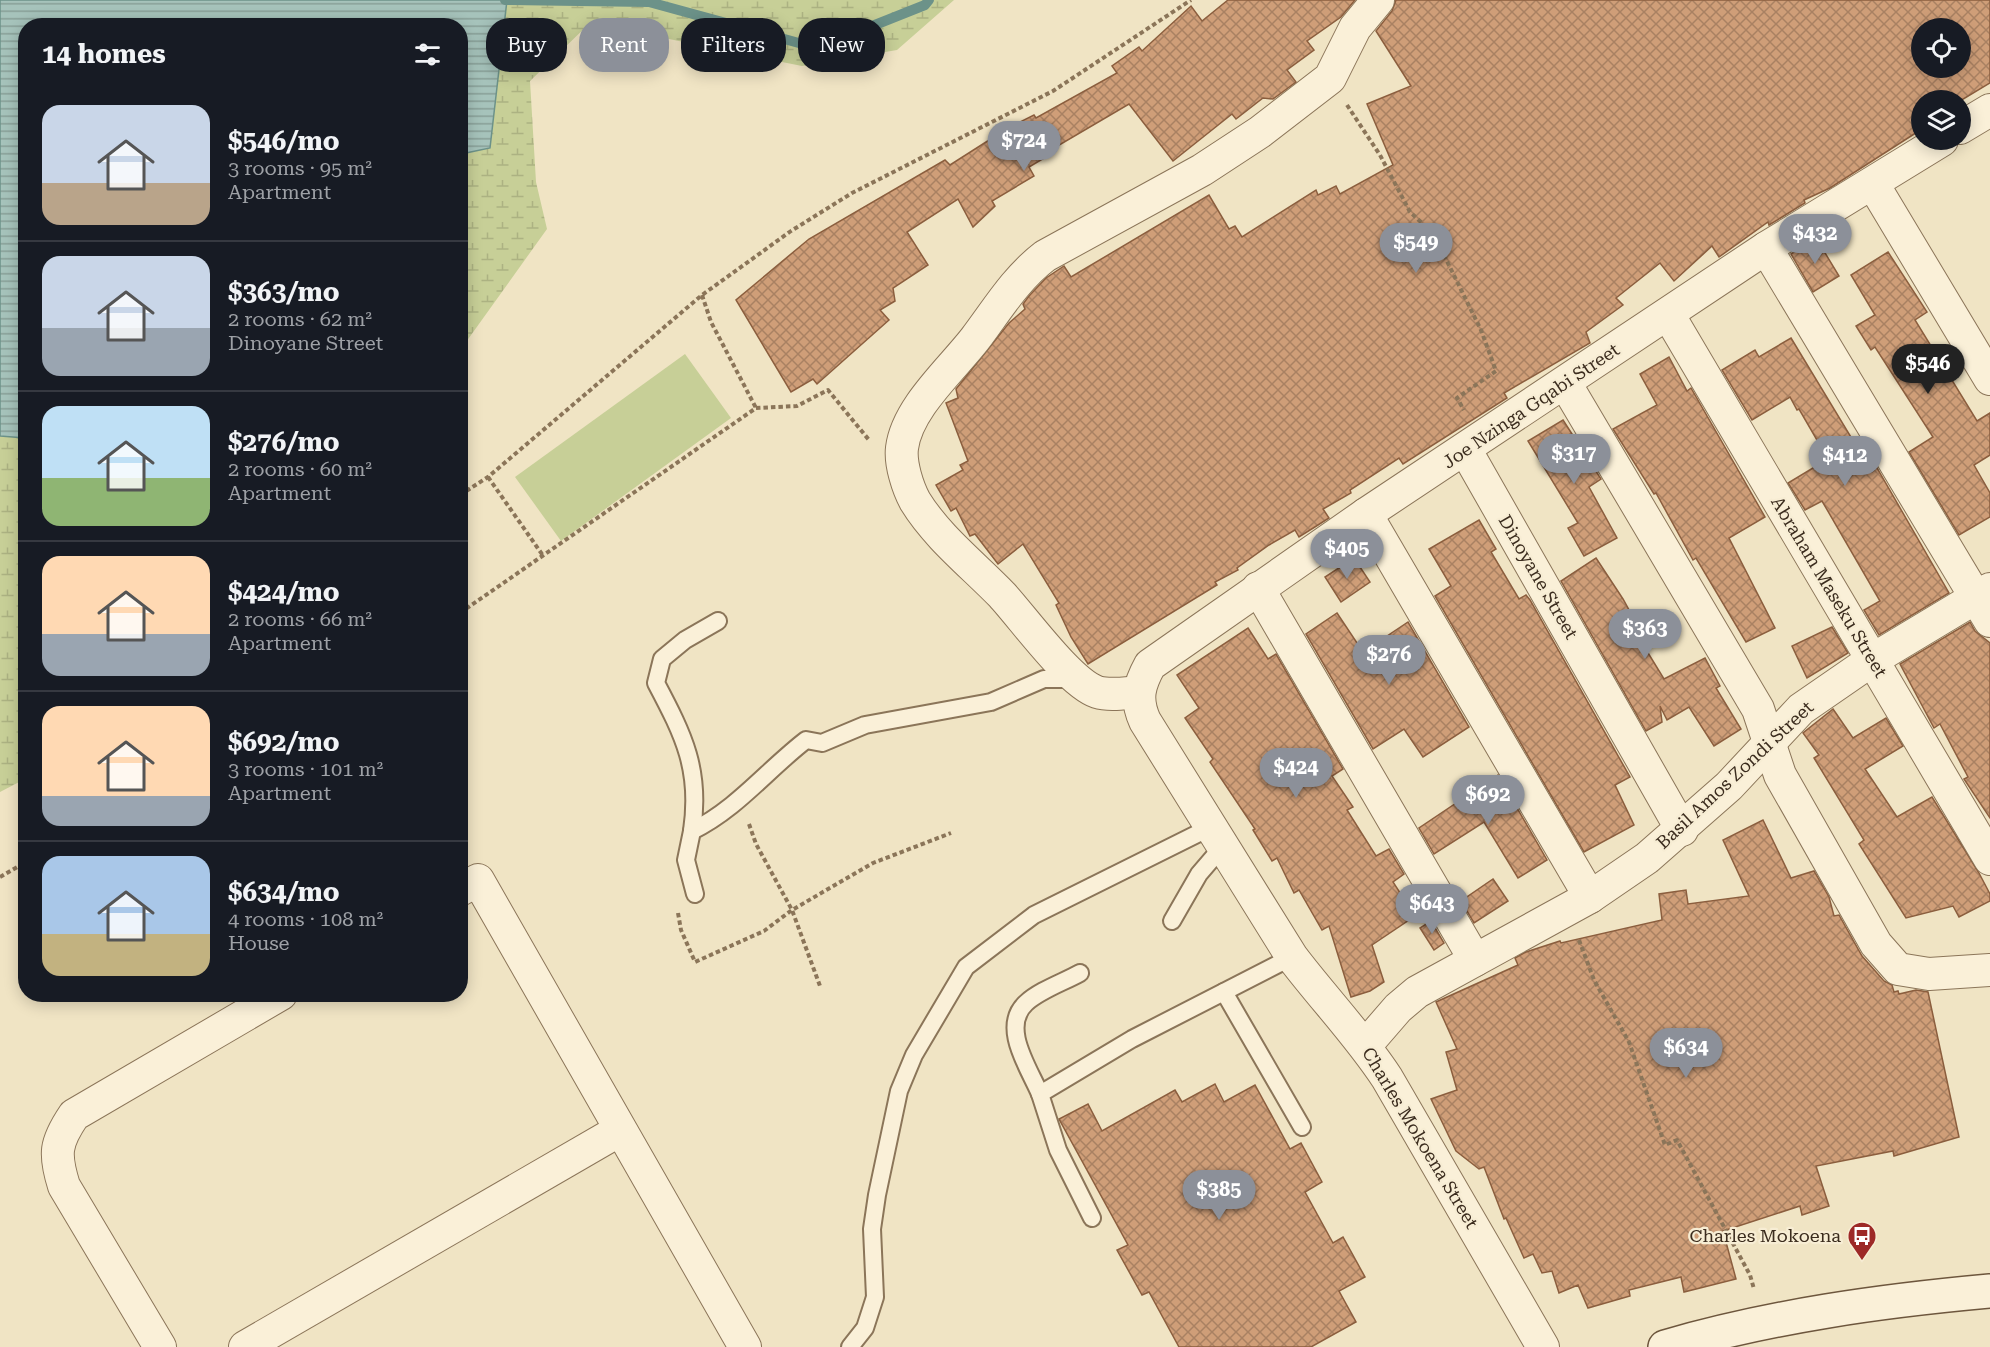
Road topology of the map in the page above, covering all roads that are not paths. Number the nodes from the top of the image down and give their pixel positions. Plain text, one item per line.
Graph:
1 (1378, 0) edge
2 (1926, 150) edge
3 (1873, 184) junction
4 (1766, 248) junction
5 (1668, 314) junction
6 (1990, 380) edge
7 (1565, 384) junction
8 (1473, 444) junction
9 (1366, 514) junction
10 (1258, 588) junction
11 (1985, 603) edge
12 (718, 621) dead end
13 (1872, 660) junction
14 (1076, 679) junction
15 (1138, 692) junction
16 (1768, 743) junction
17 (1683, 830) junction
18 (692, 831) junction
19 (1217, 837) junction
20 (1990, 859) edge
21 (468, 886) edge
22 (695, 894) road end
23 (1579, 903) junction
24 (1172, 921) dead end
25 (1292, 957) junction
26 (1475, 960) junction
27 (1990, 970) edge
28 (1080, 973) dead end
29 (1224, 992) junction
30 (267, 1002) edge
31 (1366, 1045) junction
32 (1040, 1094) junction
33 (1302, 1127) dead end
34 (620, 1130) junction
35 (1092, 1218) dead end
36 (1990, 1291) edge
37 (160, 1347) edge
38 (244, 1347) edge
39 (745, 1347) edge
40 (850, 1347) edge
41 (1543, 1347) edge
42 (1665, 1347) edge

1 - 14 street
2 - 3 street, Joe Nzinga Gqabi Street
3 - 4 street, Joe Nzinga Gqabi Street
3 - 6 street
4 - 5 street, Joe Nzinga Gqabi Street
4 - 11 street
5 - 7 street, Joe Nzinga Gqabi Street
5 - 13 street, Abraham Maseku Street
7 - 8 street, Joe Nzinga Gqabi Street
7 - 16 street
8 - 9 street, Joe Nzinga Gqabi Street
8 - 17 street, Dinoyane Street
9 - 10 street, Joe Nzinga Gqabi Street
9 - 23 street
10 - 15 street, Joe Nzinga Gqabi Street
10 - 26 street
11 - 13 street, Basil Amos Zondi Street
12 - 18 lane
13 - 16 street, Basil Amos Zondi Street
13 - 20 street, Abraham Maseku Street
14 - 15 street
14 - 18 lane
15 - 19 street, Charles Mokoena Street
16 - 17 street, Basil Amos Zondi Street
16 - 27 street
17 - 23 street, Basil Amos Zondi Street
18 - 22 lane
19 - 24 lane
19 - 25 street, Charles Mokoena Street
19 - 40 lane
21 - 34 street
23 - 26 street, Basil Amos Zondi Street
25 - 29 lane
25 - 31 street, Charles Mokoena Street
26 - 31 street, Basil Amos Zondi Street
28 - 32 lane
29 - 32 lane
29 - 33 lane
30 - 37 street
31 - 41 street, Charles Mokoena Street
32 - 35 lane
34 - 38 street
34 - 39 street
36 - 42 main road

